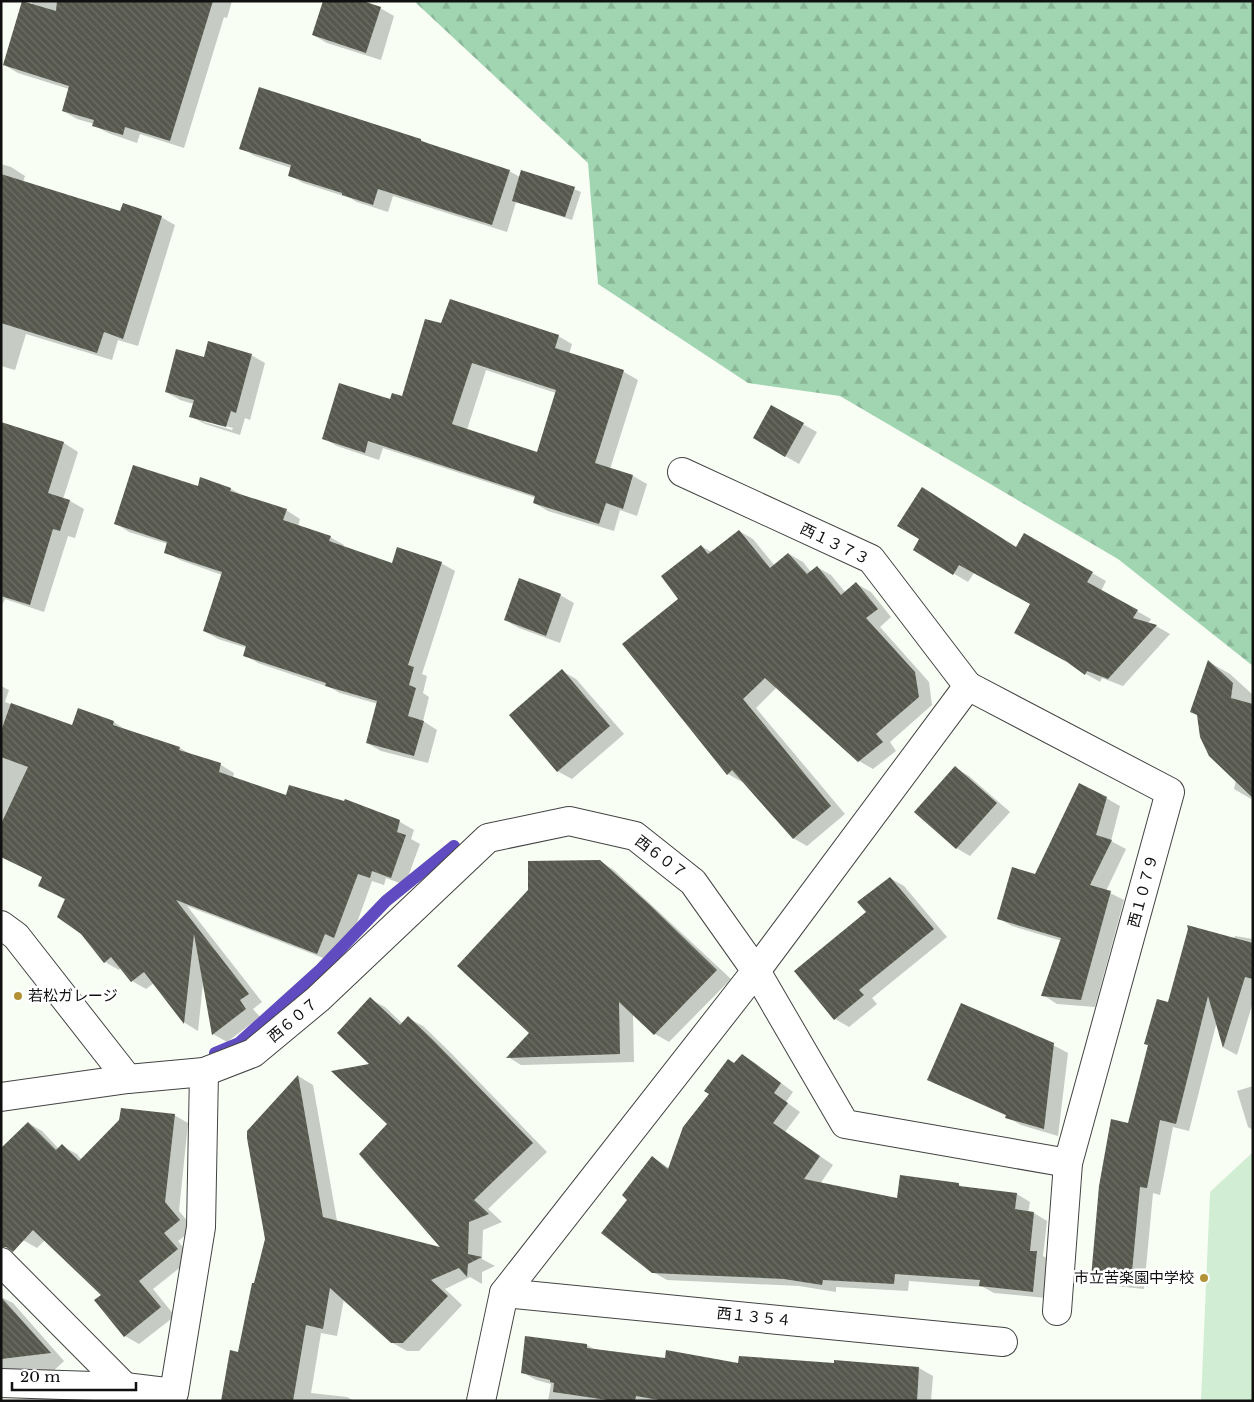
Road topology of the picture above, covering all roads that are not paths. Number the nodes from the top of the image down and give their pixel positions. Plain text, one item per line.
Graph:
1 (682, 472) dead end
2 (968, 686) junction
3 (1, 925) edge
4 (756, 971) junction
5 (204, 1072) junction
6 (128, 1079) junction
7 (1, 1097) edge
8 (1068, 1164) junction
9 (1, 1262) edge
10 (504, 1293) junction
11 (1057, 1311) dead end
12 (1003, 1342) dead end
13 (1, 1383) edge
14 (125, 1387) junction
15 (481, 1401) edge

1 - 2 street, 西１３７３
2 - 4 street
2 - 8 street, 西１０７９
3 - 6 street
4 - 5 street, 西６０７
4 - 8 street
4 - 10 street
5 - 6 street, 西６０７
5 - 14 street
6 - 7 street, 西６０７
8 - 11 street
9 - 14 street
10 - 12 street, 西１３５４
10 - 15 street
13 - 14 street

